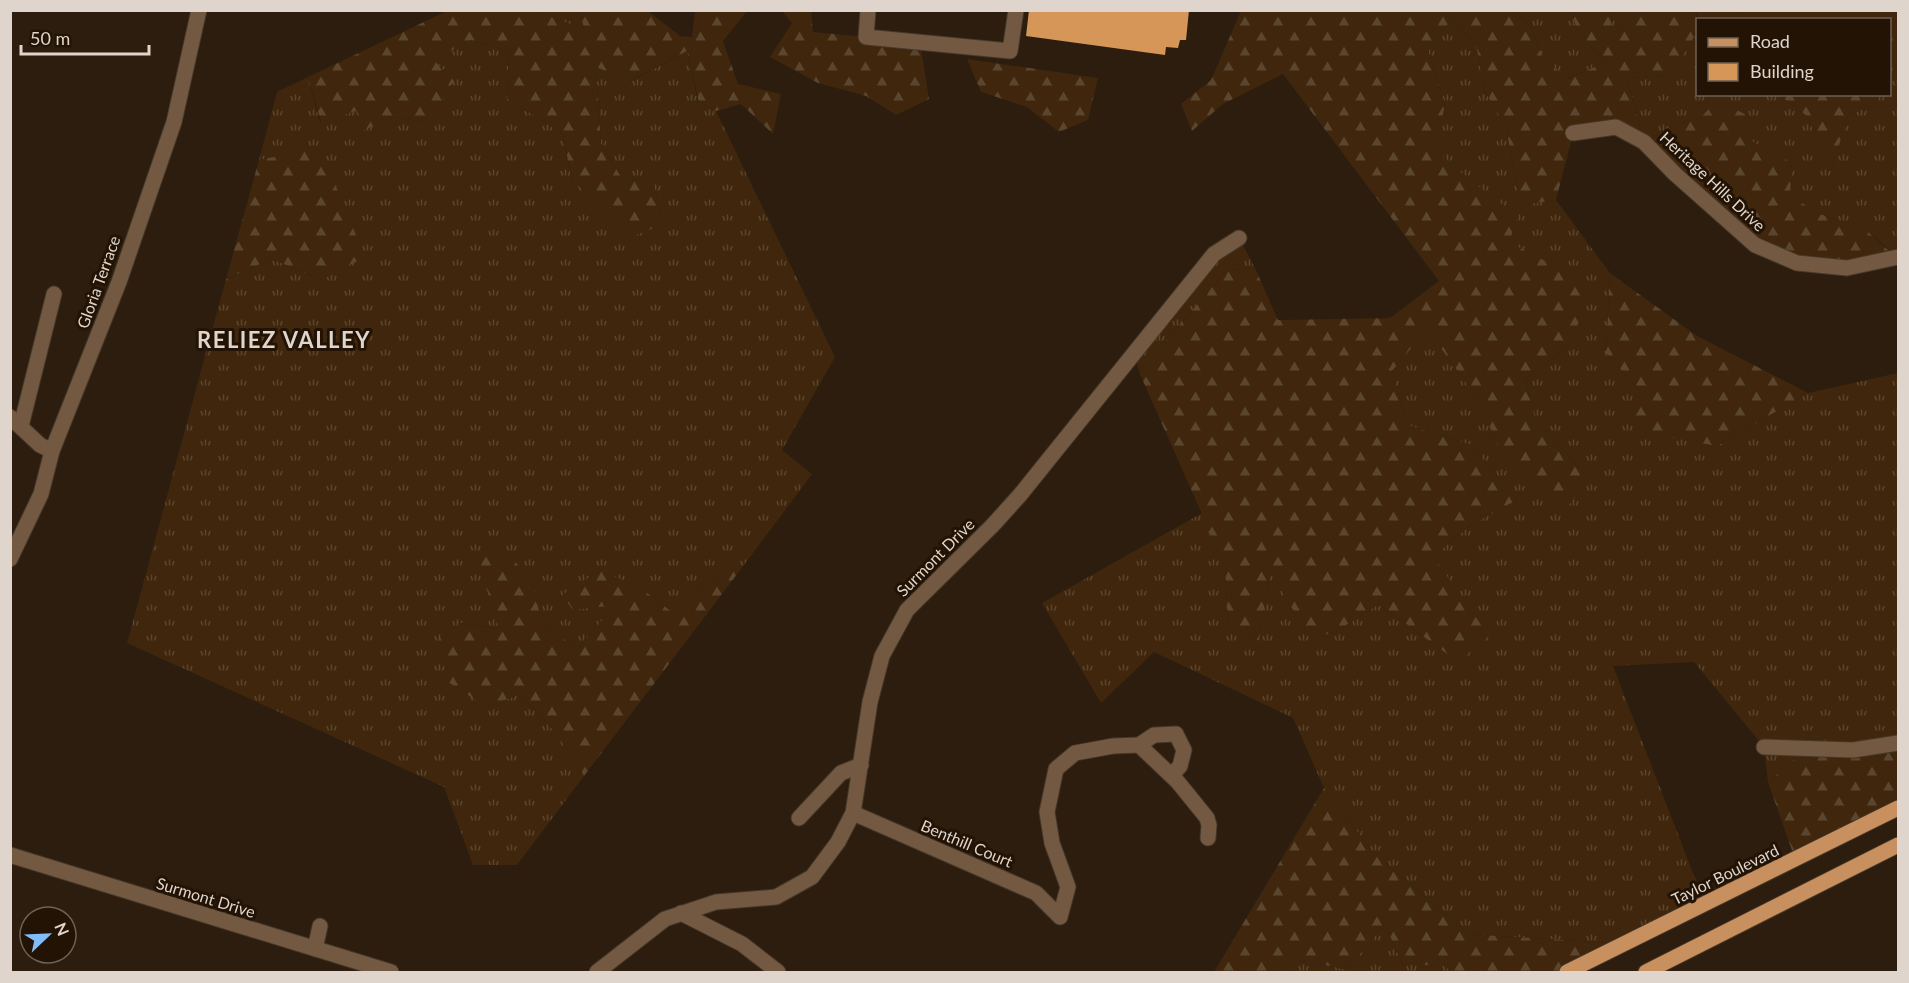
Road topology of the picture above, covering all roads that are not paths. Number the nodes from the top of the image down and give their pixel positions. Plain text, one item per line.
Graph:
1 (199, 10) edge
2 (868, 10) edge
3 (1016, 10) edge
4 (1574, 134) dead end
5 (1239, 238) dead end
6 (1899, 257) edge
7 (54, 294) dead end
8 (16, 422) edge
9 (52, 451) junction
10 (10, 559) edge
11 (1899, 743) edge
12 (1139, 745) junction
13 (1764, 747) dead end
14 (861, 765) junction
15 (1172, 776) junction
16 (1899, 808) edge
17 (853, 813) junction
18 (799, 818) dead end
19 (1208, 838) dead end
20 (1899, 845) edge
21 (10, 855) edge
22 (681, 913) junction
23 (320, 926) dead end
24 (315, 949) junction
25 (391, 972) edge
26 (597, 972) edge
27 (778, 972) edge
28 (1567, 972) edge
29 (1646, 972) edge

1 - 9 street, Gloria Terrace
2 - 3 street
4 - 6 street, Heritage Hills Drive
5 - 14 street, Surmont Drive
7 - 8 street
8 - 9 street
9 - 10 street, Gloria Terrace
11 - 13 street
12 - 15 street
12 - 15 street
12 - 17 street, Benthill Court
14 - 17 street, Surmont Drive
14 - 18 street
15 - 19 street
16 - 28 main road, Taylor Boulevard
17 - 22 street, Surmont Drive
20 - 29 main road
21 - 24 street, Surmont Drive
22 - 26 street, Surmont Drive
22 - 27 street
23 - 24 street
24 - 25 street, Surmont Drive

